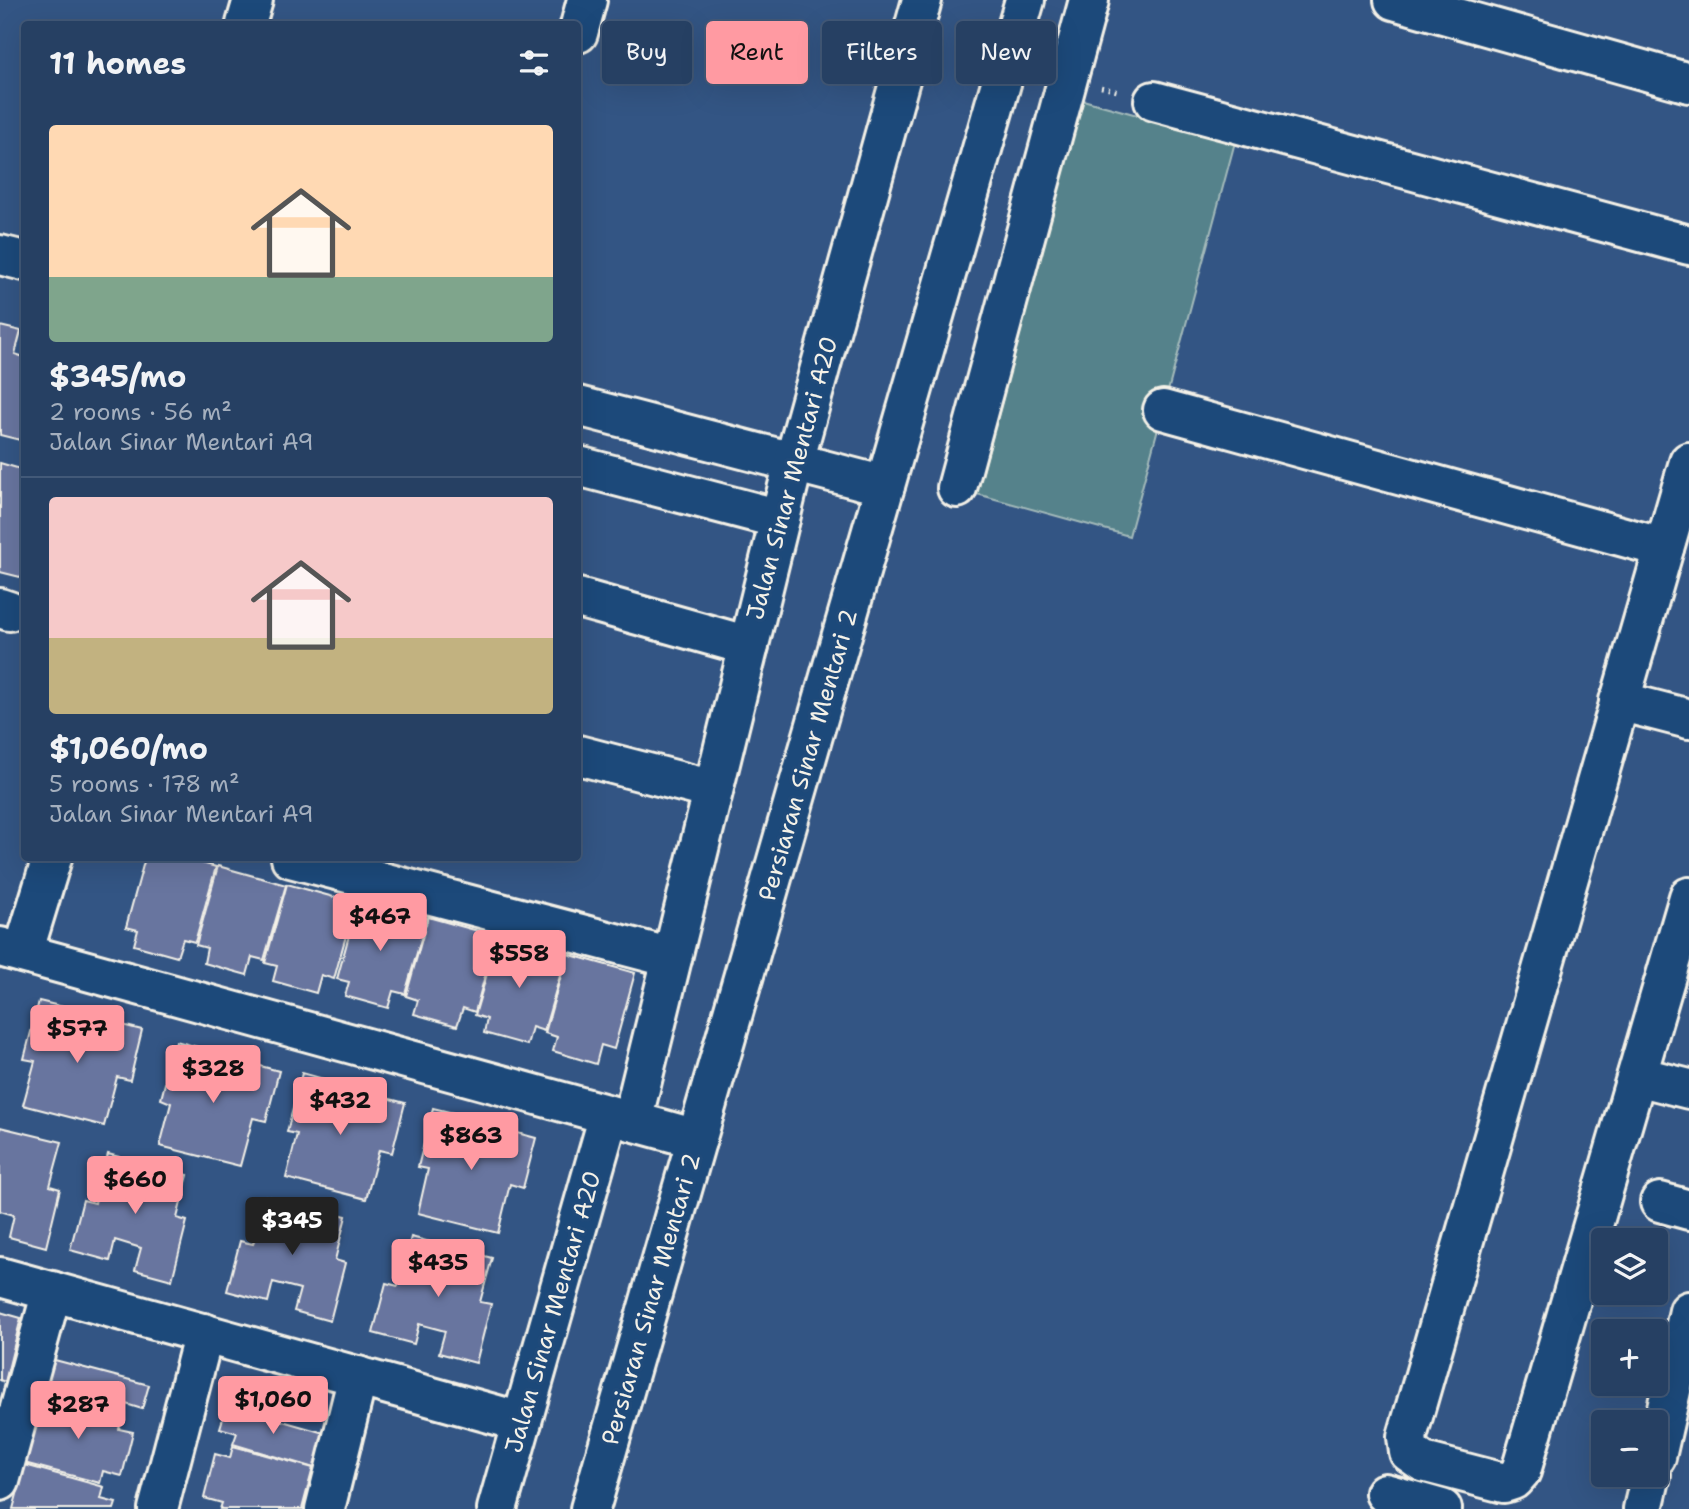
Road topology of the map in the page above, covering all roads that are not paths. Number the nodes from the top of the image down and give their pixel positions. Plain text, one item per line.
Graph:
1 (253, 0) edge
2 (587, 0) edge
3 (922, 0) edge
4 (1026, 0) edge
5 (1089, 0) edge
6 (1394, 0) edge
7 (247, 21) edge
8 (581, 22) edge
9 (1689, 83) edge
10 (1154, 101) dead end
11 (1689, 245) edge
12 (0, 255) edge
13 (21, 260) edge
14 (581, 407) edge
15 (1163, 410) dead end
16 (794, 462) junction
17 (1689, 462) edge
18 (581, 467) edge
19 (885, 486) junction
20 (957, 488) dead end
21 (780, 519) junction
22 (1671, 561) edge
23 (581, 599) edge
24 (749, 646) junction
25 (1619, 701) junction
26 (1689, 719) edge
27 (581, 756) edge
28 (713, 790) junction
29 (51, 861) edge
30 (315, 861) edge
31 (397, 871) edge
32 (1689, 897) edge
33 (12, 950) edge
34 (671, 958) junction
35 (1637, 1076) junction
36 (1689, 1089) edge
37 (620, 1118) junction
38 (697, 1139) junction
39 (0, 1277) edge
40 (52, 1291) junction
41 (1689, 1311) edge
42 (204, 1333) junction
43 (358, 1376) junction
44 (1667, 1410) edge
45 (522, 1422) junction
46 (0, 1481) edge
47 (1648, 1487) edge
48 (1385, 1493) dead end
49 (158, 1509) edge
50 (325, 1509) edge
51 (497, 1509) edge
52 (590, 1509) edge
53 (1442, 1509) edge
54 (1643, 1509) edge

1 - 7 street
2 - 8 street
3 - 16 street, Jalan Sinar Mentari A20
4 - 19 street, Persiaran Sinar Mentari 2
5 - 20 street
6 - 9 street
10 - 11 street
12 - 13 street
14 - 16 street
15 - 22 street
16 - 19 street
16 - 21 street, Jalan Sinar Mentari A20
17 - 22 street
18 - 21 street
19 - 38 street, Persiaran Sinar Mentari 2
21 - 24 street, Jalan Sinar Mentari A20
22 - 25 street
23 - 24 street
24 - 28 street, Jalan Sinar Mentari A20
25 - 26 street
25 - 35 street
27 - 28 street
28 - 34 street, Jalan Sinar Mentari A20
29 - 33 street
30 - 31 street
31 - 34 street
32 - 35 street
33 - 37 street
34 - 37 street, Jalan Sinar Mentari A20
35 - 36 street
37 - 38 street
37 - 45 street, Jalan Sinar Mentari A20
38 - 52 street, Persiaran Sinar Mentari 2
39 - 40 street
40 - 42 street
40 - 46 street
41 - 44 street
42 - 43 street
42 - 49 street
43 - 45 street
43 - 50 street
45 - 51 street, Jalan Sinar Mentari A20
47 - 54 street
48 - 53 street

